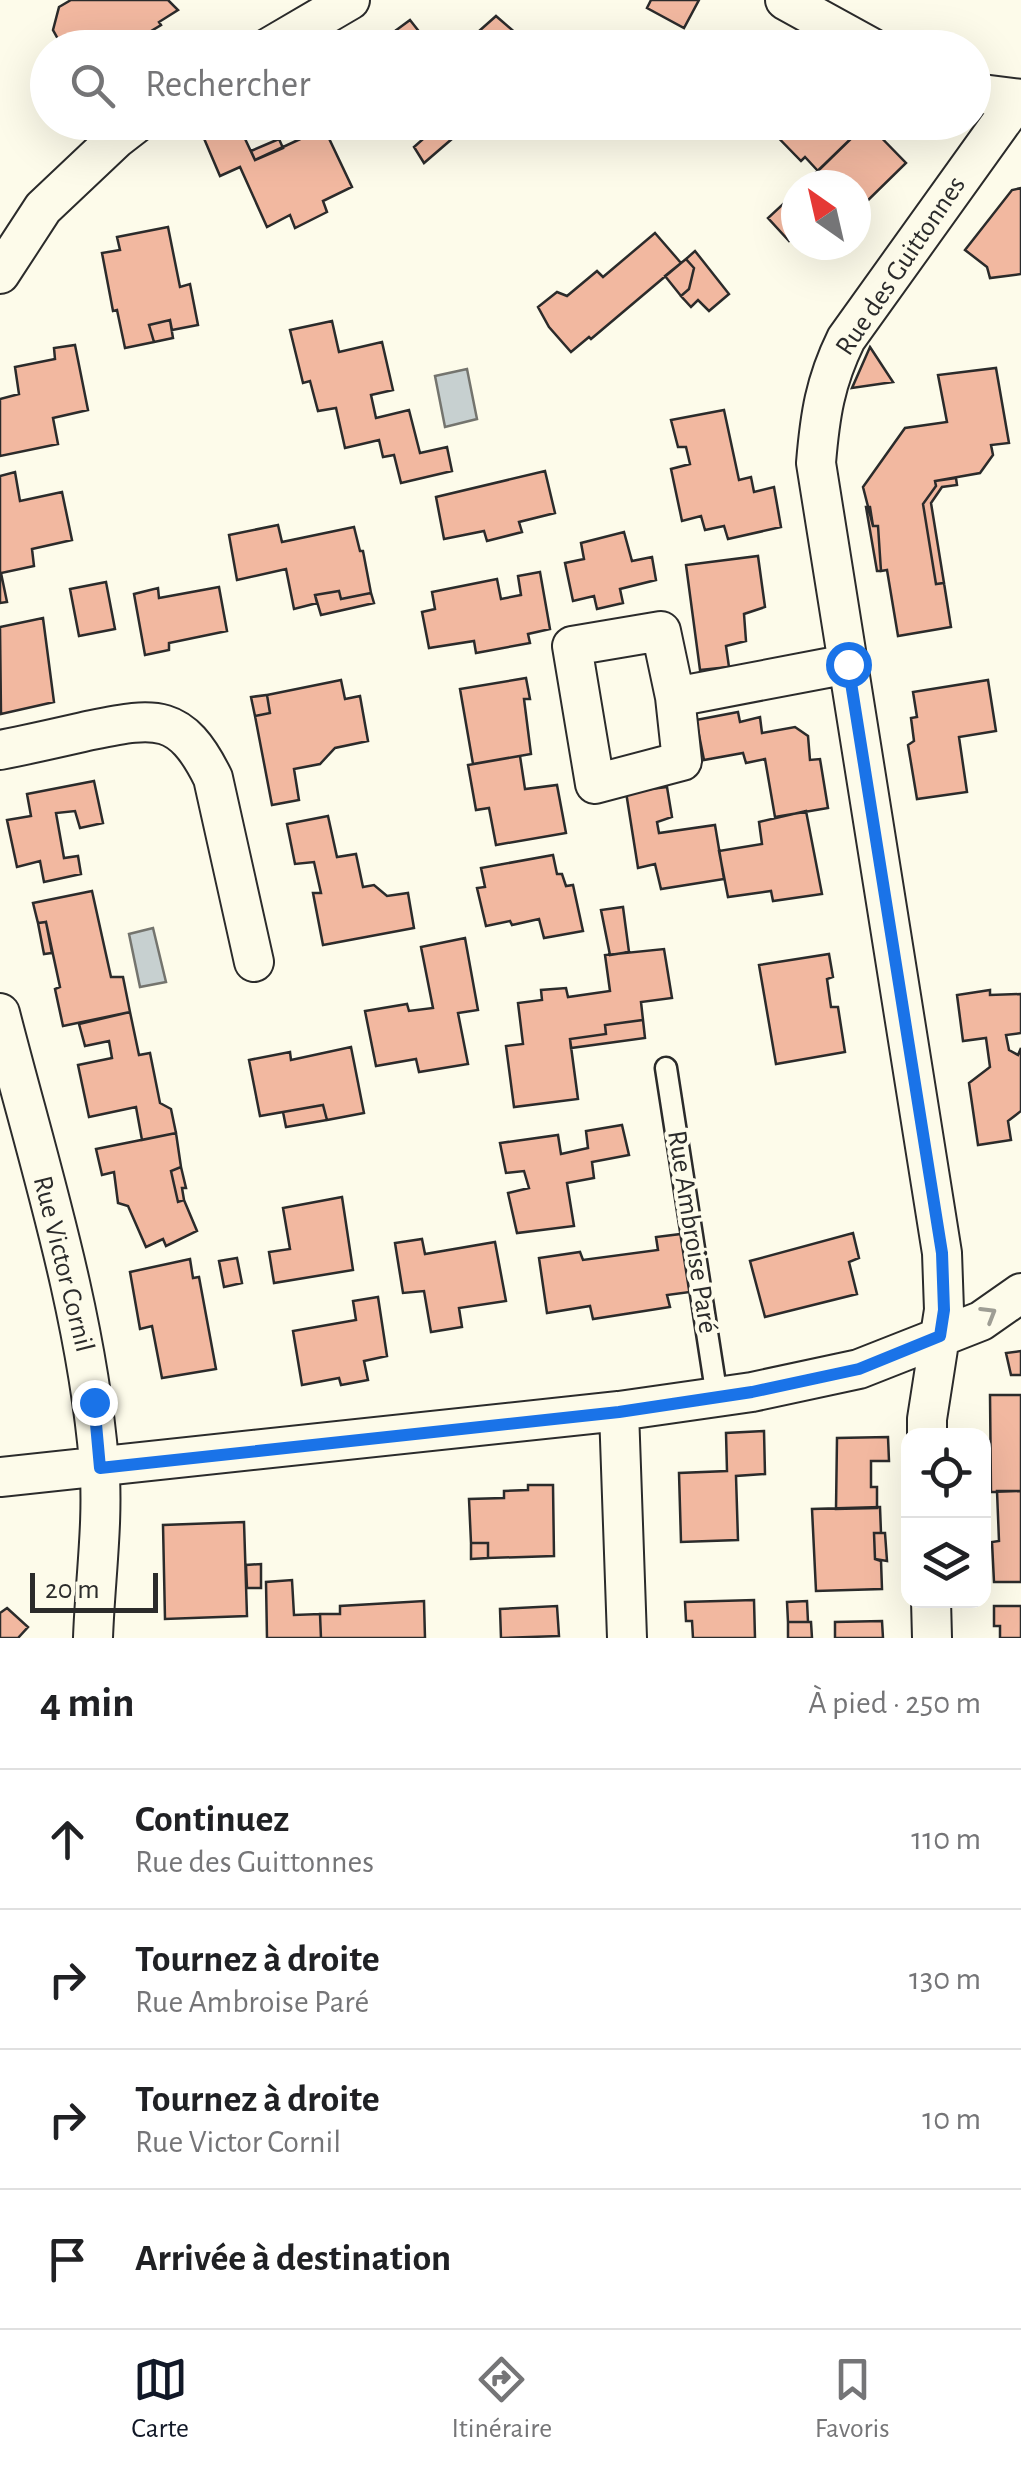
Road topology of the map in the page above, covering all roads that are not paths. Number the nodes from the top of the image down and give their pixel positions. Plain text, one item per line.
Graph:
1 (350, 0) edge
2 (785, 0) edge
3 (299, 30) edge
4 (839, 30) edge
5 (991, 95) edge
6 (1019, 99) edge
7 (991, 137) edge
8 (114, 140) edge
9 (989, 140) edge
10 (0, 274) edge
11 (848, 664) junction
12 (675, 697) dead end
13 (0, 750) edge
14 (254, 962) dead end
15 (0, 1013) edge
16 (666, 1068) dead end
17 (1021, 1292) edge
18 (940, 1336) junction
19 (717, 1397) junction
20 (619, 1412) junction
21 (928, 1428) edge
22 (100, 1468) junction
23 (0, 1478) edge
24 (931, 1608) edge
25 (93, 1638) edge
26 (627, 1638) edge
27 (932, 1638) edge

1 - 3 street
2 - 4 street
5 - 6 street
6 - 7 street, Rue des Guittonnes
8 - 10 street
9 - 11 street, Rue des Guittonnes
11 - 12 street
11 - 18 street, Rue des Guittonnes
13 - 14 street
15 - 22 street, Rue Victor Cornil
16 - 19 lane, Rue Ambroise Paré
18 -> 17 street
18 - 19 street
18 - 21 street, Rue des Guittonnes
19 - 20 street
20 - 22 street
20 - 26 street
22 - 23 street
22 - 25 street, Rue Victor Cornil
24 - 27 street

